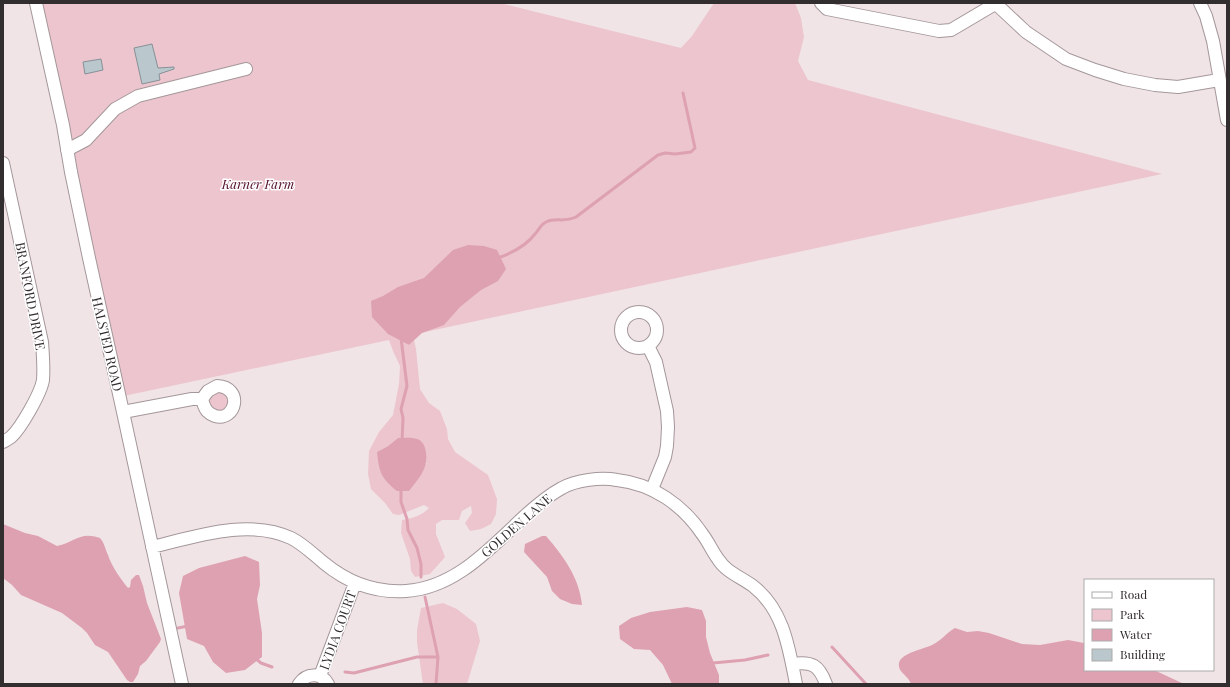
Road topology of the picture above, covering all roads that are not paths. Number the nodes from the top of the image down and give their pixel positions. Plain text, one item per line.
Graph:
1 (36, 3) edge
2 (821, 3) edge
3 (1200, 3) edge
4 (995, 4) edge
5 (246, 69) dead end
6 (1219, 80) junction
7 (1227, 120) edge
8 (67, 150) junction
9 (3, 163) edge
10 (648, 346) dead end
11 (202, 399) dead end
12 (123, 412) junction
13 (3, 442) edge
14 (652, 489) junction
15 (152, 547) junction
16 (354, 583) junction
17 (792, 664) junction
18 (324, 680) edge
19 (182, 684) edge
20 (299, 684) edge
21 (796, 684) edge
22 (826, 684) edge

1 - 8 street, HALSTED ROAD
2 - 4 street
3 - 6 street
4 - 6 street
5 - 8 street
6 - 7 street
8 - 12 street, HALSTED ROAD
9 - 13 street, BRANFORD DRIVE
10 - 14 street
11 - 12 street
12 - 15 street, HALSTED ROAD
14 - 16 street, GOLDEN LANE
14 - 17 street, GOLDEN LANE
15 - 16 street, GOLDEN LANE
15 - 19 street, HALSTED ROAD
16 - 18 street, LYDIA COURT
17 - 21 street, GOLDEN LANE
17 - 22 street
18 - 20 street, LYDIA COURT

